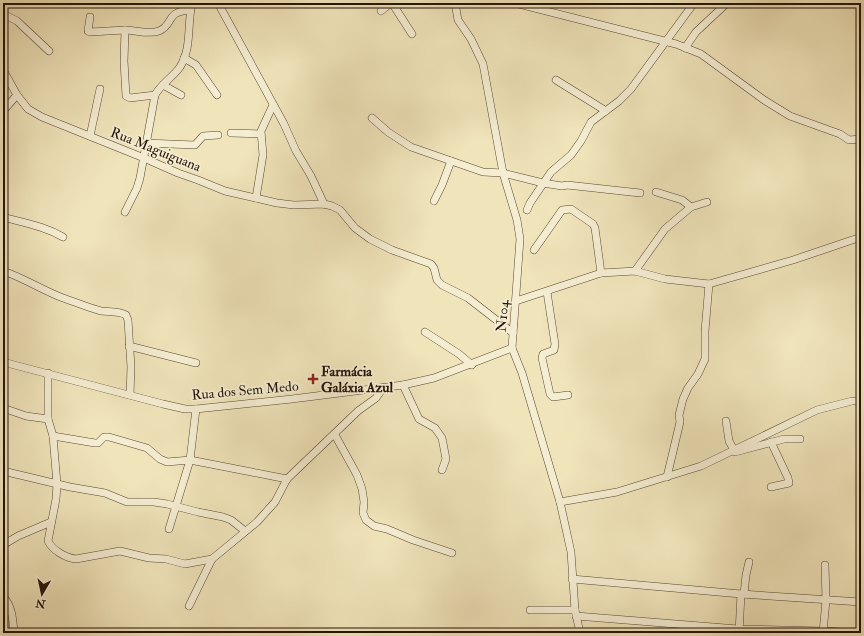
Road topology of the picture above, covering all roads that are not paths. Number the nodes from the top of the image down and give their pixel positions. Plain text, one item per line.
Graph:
1 (7, 3) edge
2 (218, 3) edge
3 (392, 3) edge
4 (455, 3) edge
5 (515, 3) edge
6 (694, 3) edge
7 (727, 3) edge
8 (191, 6) edge
9 (3, 7) edge
10 (381, 11) dead end
11 (3, 14) edge
12 (90, 17) dead end
13 (125, 30) junction
14 (412, 34) dead end
15 (665, 42) junction
16 (685, 48) junction
17 (49, 51) dead end
18 (184, 58) junction
19 (3, 70) edge
20 (556, 80) dead end
21 (163, 85) junction
22 (100, 89) dead end
23 (17, 95) junction
24 (155, 95) junction
25 (217, 95) dead end
26 (181, 96) dead end
27 (273, 106) junction
28 (3, 111) edge
29 (606, 111) junction
30 (372, 118) dead end
31 (231, 133) dead end
32 (260, 134) junction
33 (218, 135) dead end
34 (90, 136) junction
35 (861, 139) edge
36 (145, 143) junction
37 (144, 158) junction
38 (451, 161) junction
39 (503, 173) junction
40 (543, 183) junction
41 (656, 192) dead end
42 (640, 193) dead end
43 (256, 198) junction
44 (434, 201) dead end
45 (707, 202) dead end
46 (324, 204) junction
47 (691, 207) junction
48 (527, 210) dead end
49 (125, 212) dead end
50 (3, 217) edge
51 (861, 232) edge
52 (63, 237) dead end
53 (858, 238) edge
54 (534, 250) dead end
55 (3, 271) edge
56 (635, 271) junction
57 (601, 273) junction
58 (709, 284) junction
59 (547, 292) junction
60 (516, 301) junction
61 (425, 332) dead end
62 (513, 333) junction
63 (129, 346) junction
64 (512, 348) junction
65 (3, 362) edge
66 (196, 363) dead end
67 (472, 365) junction
68 (48, 373) junction
69 (404, 385) junction
70 (383, 388) junction
71 (130, 395) junction
72 (568, 395) dead end
73 (861, 401) edge
74 (3, 408) edge
75 (196, 409) junction
76 (48, 418) junction
77 (726, 421) dead end
78 (335, 435) junction
79 (53, 436) junction
80 (800, 439) dead end
81 (770, 442) junction
82 (734, 450) junction
83 (190, 460) junction
84 (442, 470) dead end
85 (3, 471) edge
86 (667, 477) junction
87 (288, 479) junction
88 (57, 484) junction
89 (771, 487) dead end
90 (560, 502) junction
91 (176, 506) junction
92 (51, 522) junction
93 (169, 529) dead end
94 (245, 531) junction
95 (3, 545) edge
96 (452, 553) dead end
97 (212, 559) junction
98 (749, 562) dead end
99 (825, 565) dead end
100 (572, 579) junction
101 (742, 594) junction
102 (3, 596) edge
103 (826, 600) junction
104 (861, 602) edge
105 (189, 606) dead end
106 (530, 610) dead end
107 (575, 613) junction
108 (738, 631) edge
109 (823, 632) edge
110 (14, 633) edge
111 (580, 633) edge
112 (860, 633) edge

1 - 9 street
2 - 27 street
3 - 10 street
3 - 14 street
4 - 39 street, N104 / N104
5 - 15 street
6 - 15 street
7 - 16 street
8 - 13 street
8 - 18 street
11 - 17 street
12 - 13 street
13 - 24 street
15 - 16 street
15 - 29 street
16 - 35 street
18 - 21 street
18 - 25 street
19 - 23 street, Rua Maguiguana
20 - 29 street
21 - 24 street
21 - 26 street
22 - 34 street
23 - 28 street
23 - 34 street, Rua Maguiguana
24 - 36 street
27 - 32 street
27 - 46 street
29 - 40 street
30 - 38 street
31 - 32 street
32 - 43 street
33 - 36 street
34 - 37 street, Rua Maguiguana
36 - 37 street
37 - 43 street, Rua Maguiguana
37 - 49 street
38 - 39 street
38 - 44 street
39 - 40 street
39 - 60 street, N104 / N104
40 - 42 street
40 - 48 street
41 - 47 street
43 - 46 street, Rua Maguiguana
45 - 47 street
46 - 62 street
47 - 56 street
50 - 52 street
51 - 53 street
53 - 58 street
54 - 57 street
55 - 63 street
56 - 57 street
56 - 58 street
57 - 59 street
58 - 86 street
59 - 60 street
59 - 72 street
60 - 62 street, N104 / N104
61 - 67 street
62 - 64 street, N104 / N104
63 - 66 street
63 - 71 street
64 - 67 street, Rua dos Sem Medo
64 - 90 street, N104 / N104
65 - 68 street, Rua dos Sem Medo
67 - 69 street, Rua dos Sem Medo
68 - 71 street, Rua dos Sem Medo
68 - 76 street
69 - 70 street, Rua dos Sem Medo
69 - 84 street
70 - 75 street, Rua dos Sem Medo
70 - 78 street
71 - 75 street, Rua dos Sem Medo
73 - 82 street
74 - 76 street
75 - 83 street
76 - 79 street
77 - 82 street
78 - 87 street
78 - 96 street
79 - 83 street
79 - 88 street
80 - 81 street
81 - 82 street
81 - 89 street
82 - 86 street
83 - 87 street
83 - 91 street
85 - 88 street
86 - 90 street
87 - 94 street
88 - 91 street
88 - 92 street
90 - 100 street, N104 / N104
91 - 93 street
91 - 94 street
92 - 95 street
92 - 97 street
94 - 97 street
97 - 105 street
98 - 101 street
99 - 103 street
100 - 101 street
100 - 107 street, N104 / N104
101 - 103 street
101 - 108 street
102 - 110 street
103 - 104 street
103 - 109 street
106 - 107 street
107 - 108 street
107 - 111 street, N104 / N104
108 - 109 street
109 - 112 street

